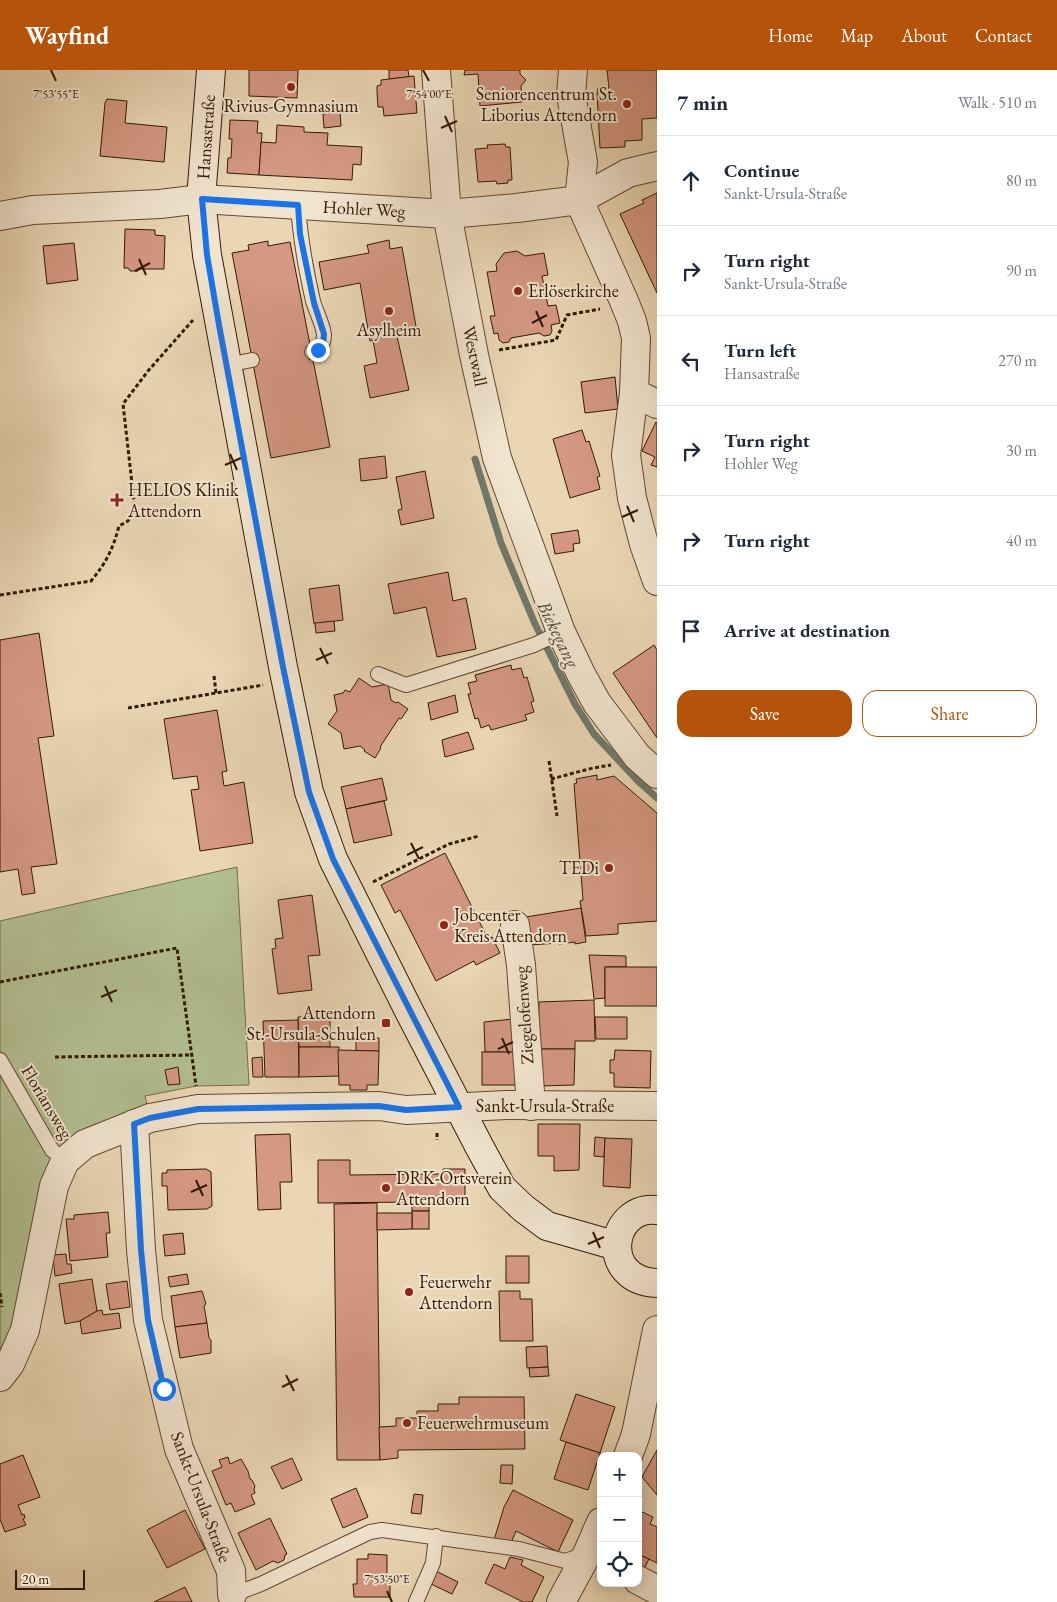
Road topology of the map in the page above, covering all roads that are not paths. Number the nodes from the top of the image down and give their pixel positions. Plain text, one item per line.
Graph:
1 (211, 70) edge
2 (436, 70) edge
3 (572, 70) edge
4 (657, 166) edge
5 (202, 199) junction
6 (579, 200) junction
7 (298, 205) junction
8 (447, 214) junction
9 (0, 216) edge
10 (312, 352) dead end
11 (646, 398) edge
12 (657, 581) edge
13 (559, 633) junction
14 (378, 674) dead end
15 (657, 774) edge
16 (515, 925) dead end
17 (0, 1060) edge
18 (531, 1106) junction
19 (657, 1106) edge
20 (459, 1107) junction
21 (134, 1124) junction
22 (65, 1161) junction
23 (657, 1210) edge
24 (617, 1246) junction
25 (657, 1283) edge
26 (657, 1330) edge
27 (0, 1377) edge
28 (629, 1452) edge
29 (436, 1536) junction
30 (597, 1542) edge
31 (594, 1558) edge
32 (642, 1582) edge
33 (657, 1590) edge
34 (232, 1598) edge
35 (416, 1602) edge
36 (561, 1602) edge

1 - 5 street, Hansastraße
2 - 8 street, Westwall
3 - 6 street
4 - 6 street
5 - 7 street, Hohler Weg
5 - 9 street, Hohler Weg
5 - 20 street, Hansastraße
6 - 8 street, Hohler Weg
6 - 11 street
7 - 8 street, Hohler Weg
7 - 10 lane
8 - 13 street, Westwall
11 - 12 street
13 - 14 lane
13 - 15 street, Westwall
16 - 18 street, Ziegelofenweg
17 - 22 lane, Floriansweg
18 - 19 street, Sankt-Ursula-Straße
18 - 20 street, Sankt-Ursula-Straße
20 - 21 street, Sankt-Ursula-Straße
20 - 24 street, Hansastraße
21 - 22 street, Sankt-Ursula-Straße
21 - 34 street, Sankt-Ursula-Straße
22 - 27 street, Sankt-Ursula-Straße
23 - 24 street
24 - 25 street
26 - 28 street
29 - 31 lane, Sankt-Ursula-Straße
29 - 34 lane, Sankt-Ursula-Straße
29 - 35 lane
30 - 31 street
31 - 36 street
32 - 33 street

